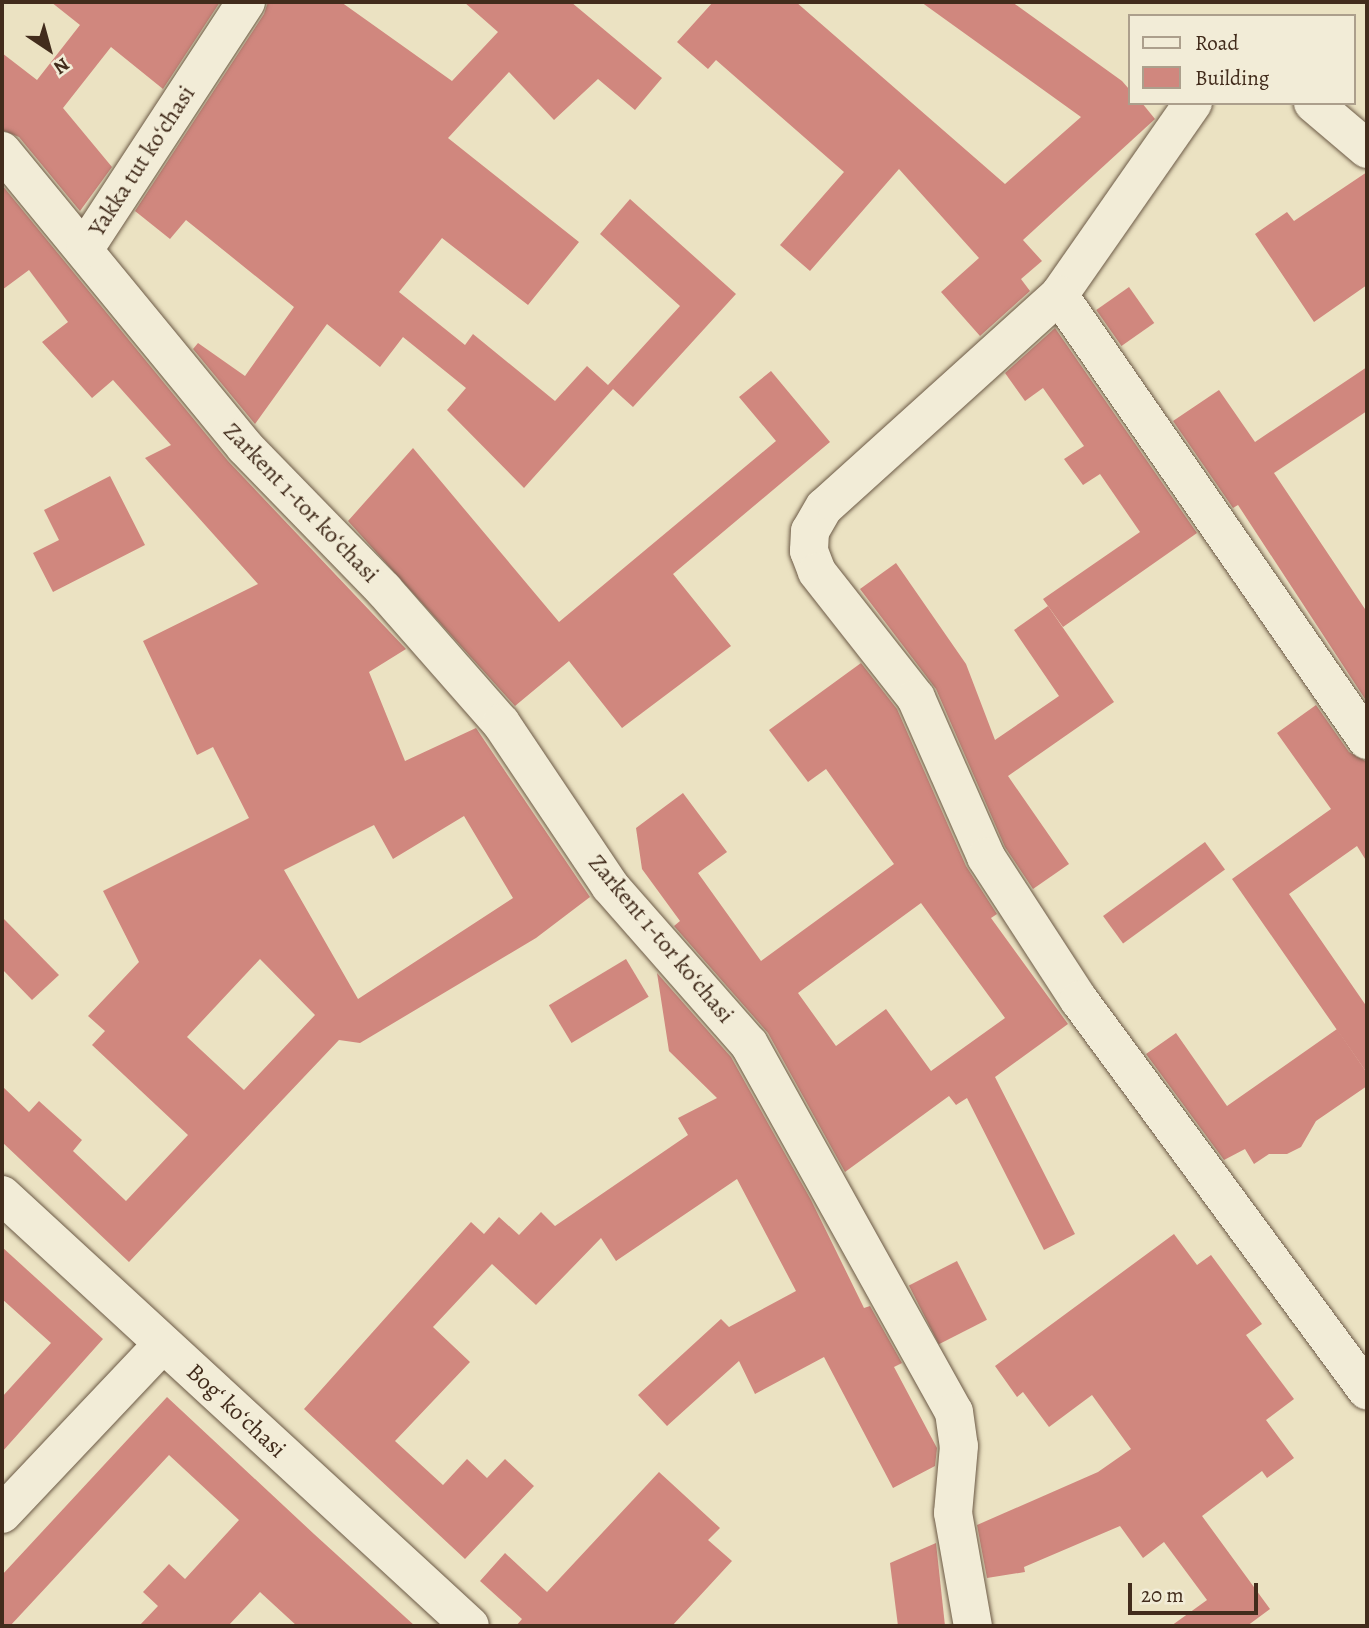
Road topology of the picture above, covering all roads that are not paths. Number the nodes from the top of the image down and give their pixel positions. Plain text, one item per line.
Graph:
1 (246, 2) edge
2 (1193, 105) edge
3 (1315, 105) edge
4 (1367, 149) edge
5 (2, 151) edge
6 (85, 248) junction
7 (1059, 295) junction
8 (1367, 740) edge
9 (2, 1195) edge
10 (163, 1344) junction
11 (1367, 1390) edge
12 (2, 1514) edge
13 (470, 1626) edge
14 (973, 1626) edge

1 - 6 street, Yakka tut koʻchasi
2 - 7 street
3 - 4 street
5 - 6 street, Yakka tut koʻchasi
6 - 14 street, Zarkent 1-tor koʻchasi
7 - 8 street
7 - 11 street
9 - 10 street, Bogʻ koʻchasi
10 - 12 street
10 - 13 street, Bogʻ koʻchasi

